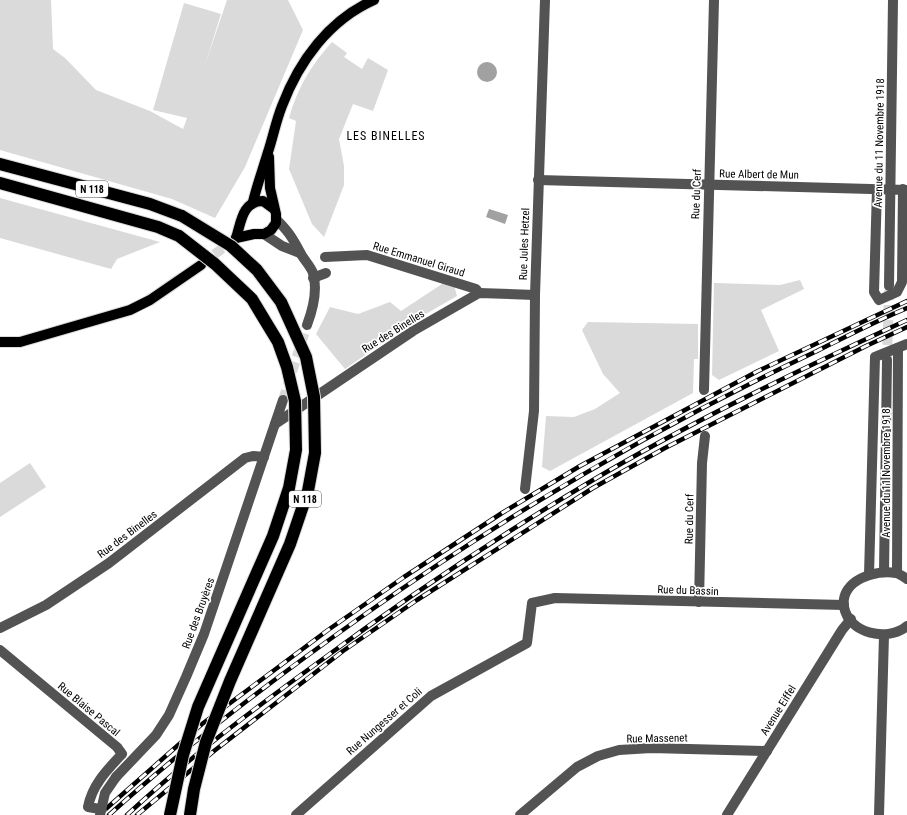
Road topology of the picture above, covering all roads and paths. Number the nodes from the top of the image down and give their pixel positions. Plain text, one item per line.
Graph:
1 (374, 0) edge
2 (545, 0) edge
3 (714, 0) edge
4 (893, 0) edge
5 (268, 151) junction
6 (0, 164) edge
7 (538, 180) junction
8 (0, 183) edge
9 (709, 184) junction
10 (877, 189) junction
11 (890, 189) junction
12 (905, 190) edge
13 (253, 202) junction
14 (275, 214) junction
15 (242, 217) junction
16 (259, 234) junction
17 (300, 253) junction
18 (325, 257) dead end
19 (200, 265) tunnel mouth
20 (326, 273) dead end
21 (314, 278) junction
22 (889, 286) tunnel mouth
23 (480, 293) junction
24 (535, 295) junction
25 (307, 325) tunnel mouth
26 (0, 342) edge
27 (902, 346) edge
28 (887, 360) tunnel mouth
29 (704, 390) dead end
30 (283, 400) tunnel mouth
31 (275, 424) junction
32 (705, 436) dead end
33 (264, 457) junction
34 (525, 489) dead end
35 (884, 572) junction
36 (897, 573) junction
37 (869, 575) junction
38 (907, 579) edge
39 (699, 602) junction
40 (532, 603) joint
41 (844, 605) junction
42 (851, 620) junction
43 (907, 626) edge
44 (0, 628) edge
45 (884, 635) junction
46 (0, 650) edge
47 (767, 751) junction
48 (100, 812) edge
49 (170, 815) edge
50 (190, 815) edge
51 (296, 815) edge
52 (520, 815) edge
53 (727, 815) edge
54 (879, 815) edge

1 - 5 main road
2 - 7 street, Rue Jules Hetzel
3 - 9 street, Rue du Cerf
4 - 11 street, Avenue du 11 Novembre 1918
5 - 13 main road
5 - 14 main road
6 - 50 highway, N 118, bridge
7 - 9 street, Rue Albert de Mun
7 - 24 street, Rue Jules Hetzel
8 - 49 highway, N 118, bridge
9 - 10 street, Rue Albert de Mun
9 - 29 street, Rue du Cerf
10 - 11 street, Rue Albert de Mun
10 - 12 street
11 - 12 street, Rue Albert de Mun
11 - 22 street, Avenue du 11 Novembre 1918
13 - 14 main road
13 - 15 main road
14 - 16 main road
14 - 17 street
15 - 16 main road
15 - 16 main road
16 - 17 street
17 - 21 street
18 - 23 street, Rue Emmanuel Giraud
19 - 26 main road
20 - 21 street
21 - 25 street
23 - 24 street
23 - 31 street, Rue des Binelles
24 - 34 street, Rue Jules Hetzel
27 - 36 street, Avenue du 11 Novembre 1918
27 - 37 street, Avenue du 11 Novembre 1918
28 - 35 street, Avenue du 11 Novembre 1918
30 - 31 street, Rue des Bruyères
31 - 33 street, Rue des Bruyères
32 - 39 street, Rue du Cerf
33 - 44 street, Rue des Binelles
33 - 48 street, Rue des Bruyères, bridge
35 - 36 street
35 - 37 street
36 - 38 street
37 - 41 street
39 - 40 street, Rue du Bassin
39 - 41 street, Rue du Bassin
40 - 51 street, Rue Nungesser et Coli
41 - 42 street
42 - 45 street
42 - 47 street, Avenue Eiffel
43 - 45 street
45 - 54 street
46 - 48 street, Rue Blaise Pascal
47 - 52 street, Rue Massenet
47 - 53 street, Avenue Eiffel

